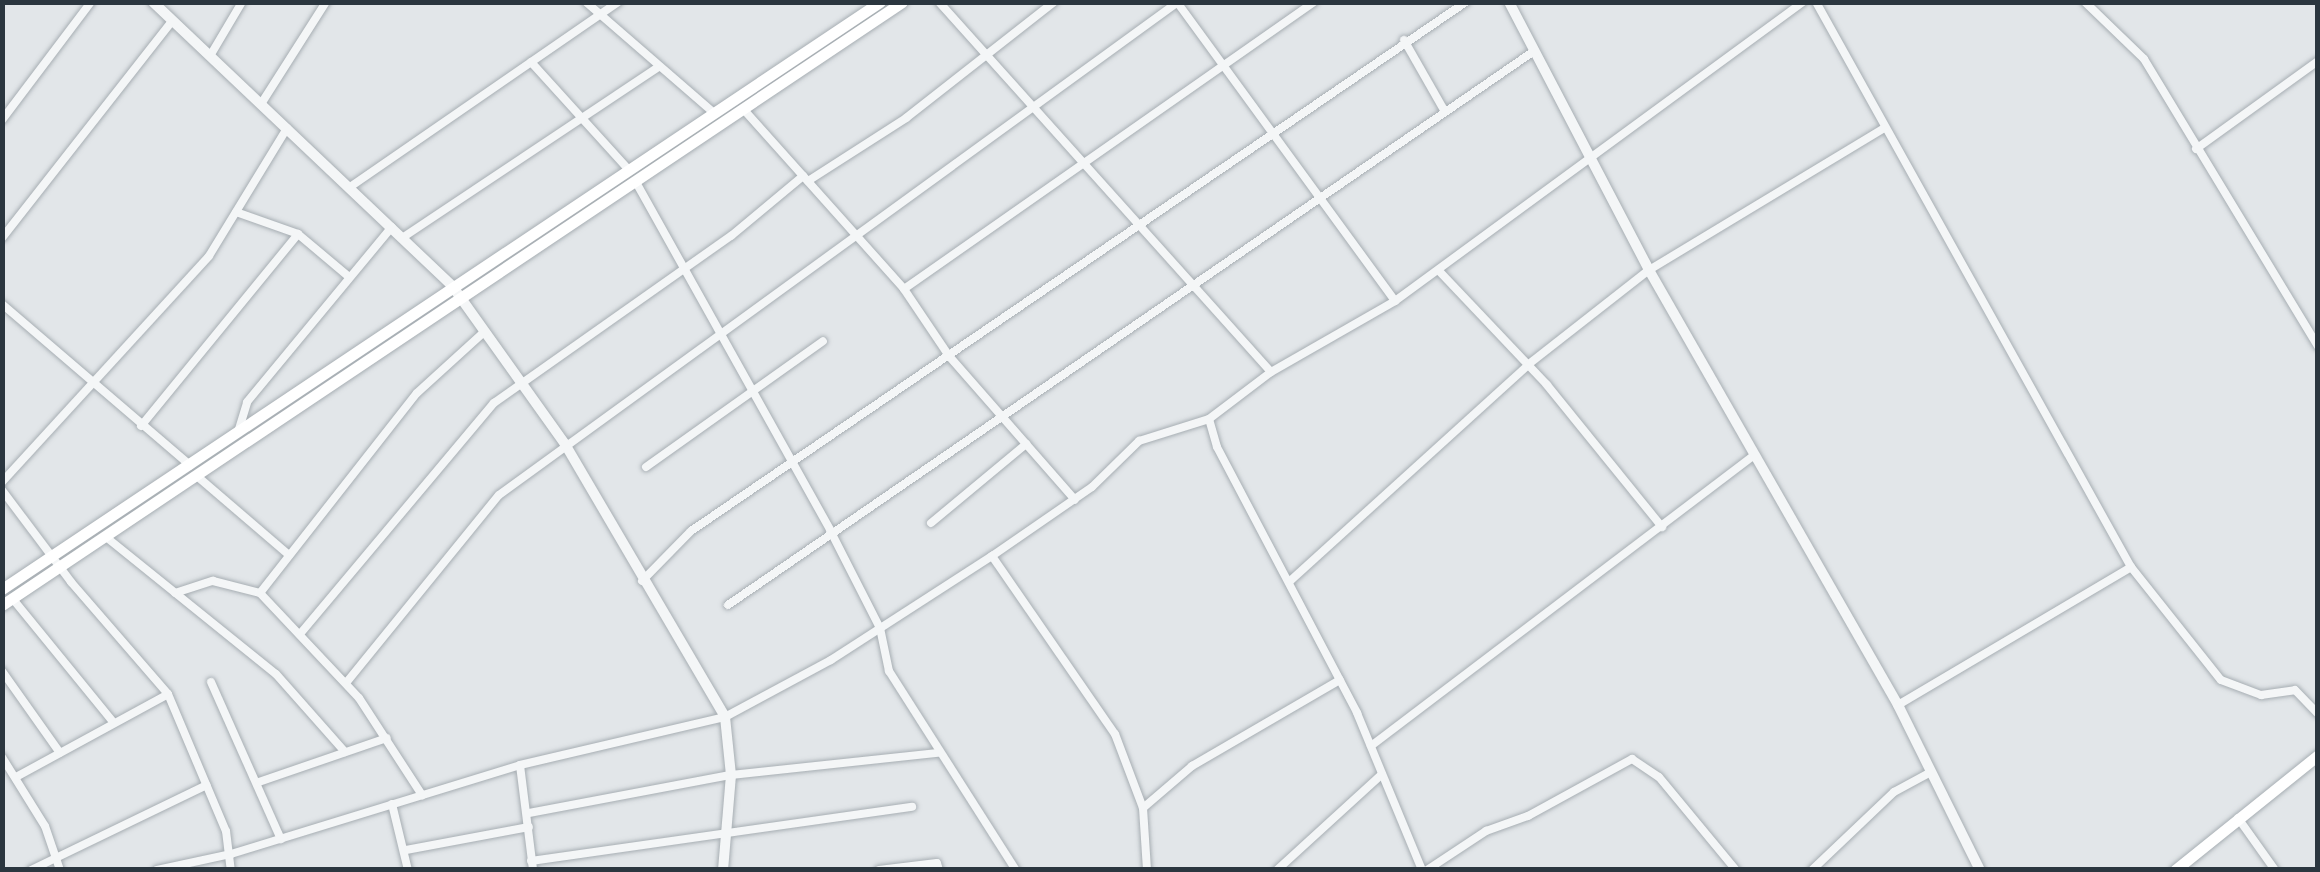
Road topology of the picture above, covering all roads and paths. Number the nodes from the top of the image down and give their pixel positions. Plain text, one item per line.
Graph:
1 (91, 2) edge
2 (153, 2) edge
3 (242, 2) edge
4 (326, 2) edge
5 (586, 2) edge
6 (618, 2) edge
7 (880, 2) edge
8 (902, 2) edge
9 (939, 2) edge
10 (1054, 2) edge
11 (1314, 2) edge
12 (1466, 2) edge
13 (1509, 2) edge
14 (1804, 2) edge
15 (1816, 2) edge
16 (2085, 2) edge
17 (1177, 3) edge
18 (600, 15) junction
19 (172, 21) junction
20 (1404, 40) junction
21 (1534, 51) junction
22 (984, 52) junction
23 (210, 56) junction
24 (2318, 60) edge
25 (531, 62) junction
26 (1225, 66) junction
27 (658, 67) junction
28 (261, 104) junction
29 (1033, 107) junction
30 (1444, 110) junction
31 (745, 111) junction
32 (714, 113) junction
33 (578, 116) junction
34 (2, 120) edge
35 (287, 128) junction
36 (1883, 128) junction
37 (1276, 133) junction
38 (2196, 149) junction
39 (1587, 155) junction
40 (1080, 160) junction
41 (630, 171) junction
42 (806, 179) junction
43 (637, 184) junction
44 (350, 187) junction
45 (1320, 196) junction
46 (236, 212) junction
47 (1138, 224) junction
48 (392, 226) junction
49 (856, 233) junction
50 (298, 234) junction
51 (2, 238) edge
52 (402, 238) junction
53 (685, 265) junction
54 (1649, 270) junction
55 (1439, 271) junction
56 (350, 276) junction
57 (1191, 283) junction
58 (453, 287) junction
59 (904, 288) junction
60 (462, 299) junction
61 (1394, 302) junction
62 (2, 304) edge
63 (484, 332) junction
64 (721, 332) junction
65 (823, 341) dead end
66 (2318, 346) edge
67 (949, 356) junction
68 (1528, 364) junction
69 (1271, 372) junction
70 (519, 381) junction
71 (92, 383) junction
72 (752, 389) junction
73 (1001, 415) junction
74 (1209, 420) junction
75 (141, 426) junction
76 (238, 433) junction
77 (565, 444) junction
78 (1026, 444) junction
79 (1755, 455) junction
80 (792, 464) junction
81 (190, 466) junction
82 (646, 467) dead end
83 (198, 477) junction
84 (2, 482) edge
85 (2, 490) edge
86 (1075, 500) junction
87 (931, 523) dead end
88 (1662, 527) junction
89 (830, 530) junction
90 (106, 537) junction
91 (54, 555) junction
92 (290, 555) junction
93 (992, 556) junction
94 (2130, 566) junction
95 (64, 567) junction
96 (642, 581) junction
97 (1290, 581) junction
98 (260, 592) junction
99 (175, 594) junction
100 (6, 597) edge
101 (728, 605) dead end
102 (880, 628) junction
103 (300, 634) junction
104 (2, 672) edge
105 (1340, 680) junction
106 (211, 682) dead end
107 (346, 683) junction
108 (168, 694) junction
109 (1898, 705) junction
110 (2318, 714) edge
111 (726, 718) junction
112 (114, 723) junction
113 (387, 738) junction
114 (1370, 746) junction
115 (345, 752) junction
116 (60, 753) junction
117 (938, 754) junction
118 (2318, 754) edge
119 (2, 757) edge
120 (520, 765) junction
121 (1931, 772) junction
122 (1382, 774) junction
123 (731, 776) junction
124 (16, 777) junction
125 (260, 782) junction
126 (206, 785) junction
127 (422, 795) junction
128 (392, 804) junction
129 (912, 807) dead end
130 (1143, 808) junction
131 (530, 814) junction
132 (2238, 818) junction
133 (530, 827) junction
134 (726, 829) junction
135 (281, 839) junction
136 (406, 850) junction
137 (232, 854) junction
138 (58, 865) edge
139 (532, 865) edge
140 (32, 870) edge
141 (157, 870) edge
142 (232, 870) edge
143 (408, 870) edge
144 (723, 870) edge
145 (879, 870) edge
146 (939, 870) edge
147 (1016, 870) edge
148 (1146, 870) edge
149 (1276, 870) edge
150 (1424, 870) edge
151 (1736, 870) edge
152 (1812, 870) edge
153 (1980, 870) edge
154 (2175, 870) edge
155 (2275, 870) edge

1 - 34 street
2 - 19 street
3 - 23 street
4 - 28 street
5 - 18 street
6 - 18 street
7 - 32 main road
8 - 31 main road
9 - 22 street
10 - 22 street
11 - 26 street
12 - 20 street
13 - 21 street
14 - 39 street
15 - 36 street
16 - 38 street
17 - 26 street
17 - 29 street
18 - 25 street
18 - 27 street
19 - 23 street
19 - 51 street
20 - 30 street
20 - 37 street
21 - 30 street
21 - 39 street
22 - 29 street
22 - 42 street
23 - 28 street
24 - 38 street
25 - 33 street
25 - 44 street
26 - 37 street
26 - 40 street
27 - 32 street
27 - 33 street
28 - 35 street
29 - 40 street
29 - 49 street
30 - 45 street
31 - 42 street
31 - 43 main road
32 - 41 main road
33 - 41 street
33 - 52 street
35 - 44 street
35 - 46 street
36 - 54 street
36 - 94 street
37 - 45 street
37 - 47 street
38 - 66 street
39 - 54 street
39 - 55 street
40 - 47 street
40 - 59 street
41 - 58 main road
42 - 49 street
42 - 53 street
43 - 53 street
43 - 60 main road
44 - 48 street
45 - 57 street
45 - 61 street
46 - 50 street
46 - 71 street
47 - 57 street
47 - 67 street
48 - 52 street
48 - 56 street
49 - 59 street
49 - 64 street
50 - 56 street
50 - 75 street
52 - 58 street
53 - 64 street
53 - 70 street
54 - 68 street
54 - 79 street
55 - 61 street
55 - 68 street
56 - 76 street
57 - 69 street
57 - 73 street
58 - 60 street
58 - 76 main road
59 - 67 street
60 - 63 street
60 - 83 main road
61 - 69 street
62 - 71 street
63 - 70 street
63 - 92 street
64 - 72 street
64 - 77 street
65 - 72 street
67 - 73 street
67 - 80 street
68 - 88 street
68 - 97 street
69 - 74 street
70 - 77 street
70 - 103 street
71 - 75 street
71 - 84 street
72 - 80 street
72 - 82 street
73 - 78 street
73 - 89 street
74 - 86 street
74 - 97 street
75 - 81 street
76 - 81 main road
77 - 96 street
77 - 107 street
78 - 86 street
78 - 87 street
79 - 88 street
79 - 109 street
80 - 89 street
80 - 96 street
81 - 91 main road
83 - 90 main road
83 - 92 street
85 - 91 street
86 - 93 street
88 - 114 street
89 - 101 street
89 - 102 street
90 - 95 main road
90 - 99 street
91 - 95 street
91 - 100 main road
92 - 98 street
93 - 102 street
93 - 130 street
94 - 109 street
94 - 110 street
95 - 100 main road
95 - 108 street
96 - 111 street
97 - 105 street
98 - 99 street
98 - 103 street
99 - 115 street
100 - 112 street
102 - 111 street
102 - 117 street
103 - 107 street
104 - 116 street
105 - 114 street
105 - 130 street
106 - 125 street
107 - 113 street
108 - 112 street
108 - 126 street
109 - 121 street
111 - 120 street
111 - 123 street
112 - 116 street
113 - 115 street
113 - 127 street
114 - 122 street
115 - 125 street
116 - 124 street
117 - 123 street
117 - 147 street
118 - 132 main road
119 - 124 street
120 - 127 street
120 - 131 street
121 - 152 street
121 - 153 street
122 - 149 street
122 - 150 street
123 - 131 street
123 - 134 street
124 - 138 street
125 - 135 street
126 - 137 street
126 - 138 street
127 - 128 street
128 - 135 street
128 - 136 street
129 - 134 street
130 - 148 street
131 - 133 street
132 - 154 main road
132 - 155 street
133 - 136 street
133 - 139 street
134 - 139 street
134 - 144 street
135 - 137 street
136 - 143 street
137 - 141 street
137 - 142 street
138 - 140 street
145 - 146 street
150 - 151 street

